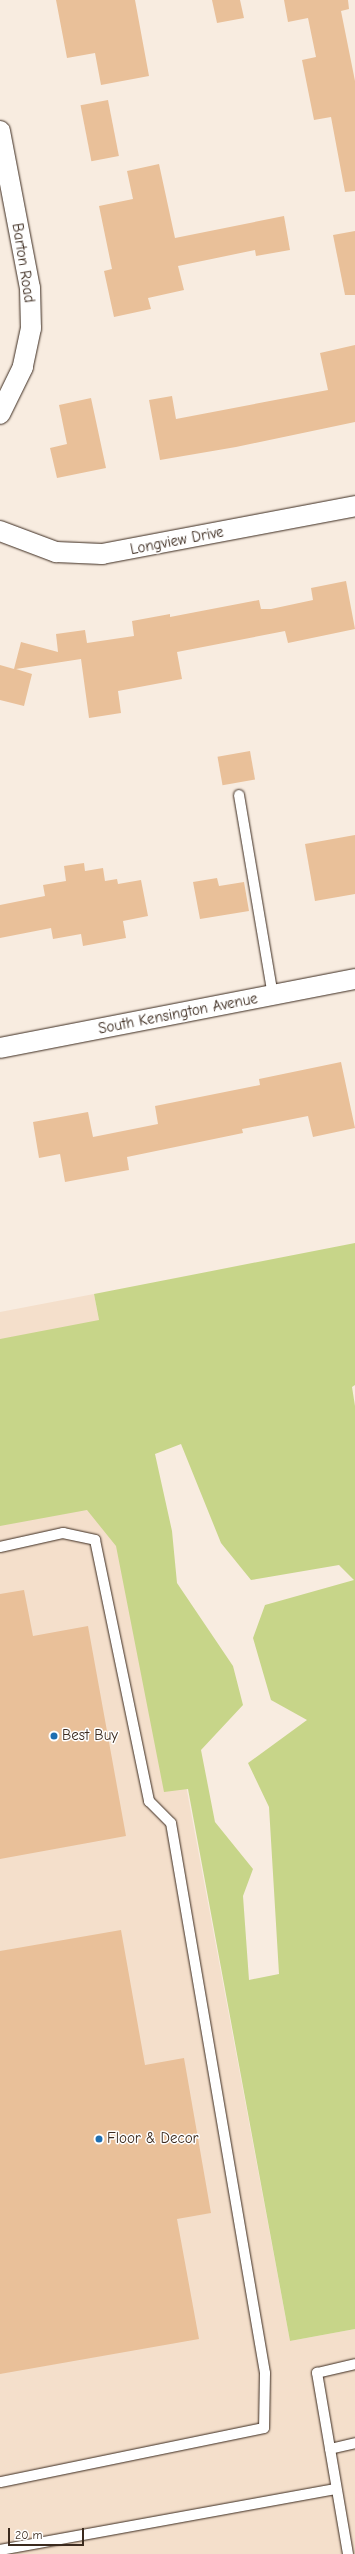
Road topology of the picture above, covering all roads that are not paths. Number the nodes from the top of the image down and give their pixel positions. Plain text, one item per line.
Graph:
1 (0, 131) edge
2 (0, 414) edge
3 (355, 506) edge
4 (0, 531) edge
5 (239, 795) dead end
6 (355, 979) edge
7 (273, 996) junction
8 (0, 1048) edge
9 (0, 1547) edge
10 (355, 2364) edge
11 (355, 2443) edge
12 (330, 2449) junction
13 (0, 2482) edge
14 (336, 2489) junction
15 (350, 2536) edge
16 (0, 2550) edge
17 (348, 2554) edge

1 - 2 street, Barton Road
3 - 4 street, Longview Drive
5 - 7 lane
6 - 7 street, South Kensington Avenue
7 - 8 street, South Kensington Avenue
9 - 13 lane
10 - 12 lane
11 - 12 lane
12 - 14 lane
14 - 15 lane
14 - 16 lane
15 - 17 lane

